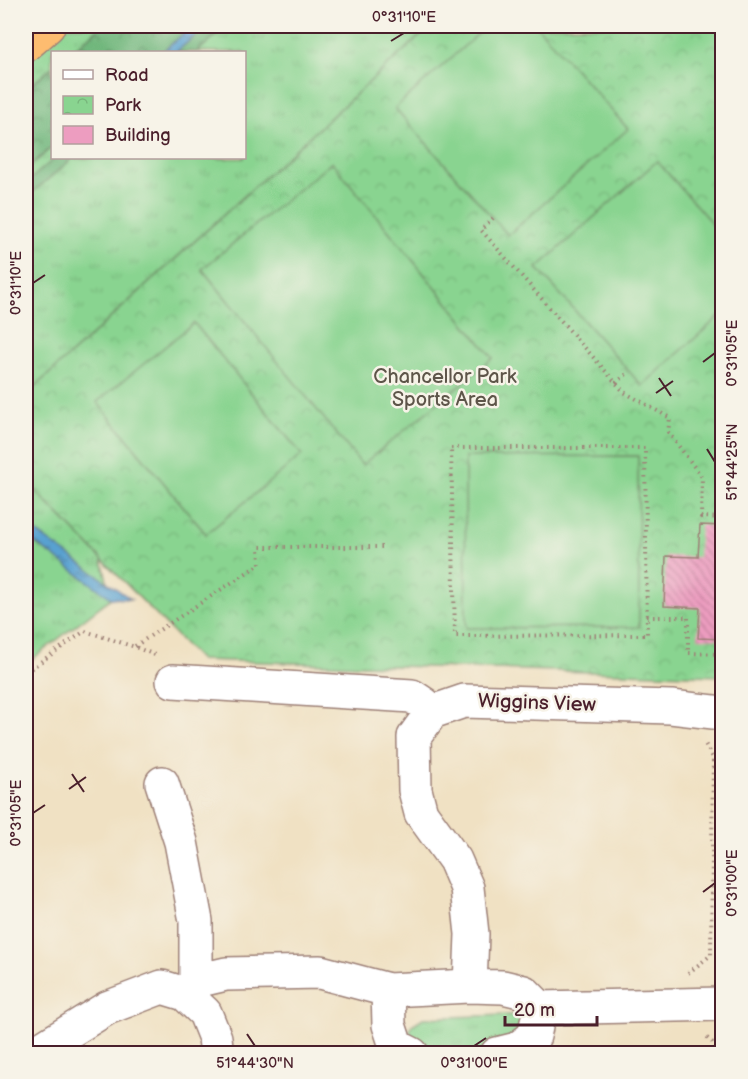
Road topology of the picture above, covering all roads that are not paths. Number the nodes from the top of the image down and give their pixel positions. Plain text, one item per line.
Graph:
1 (48, 26) edge
2 (26, 45) edge
3 (172, 681) dead end
4 (432, 712) junction
5 (712, 724) edge
6 (162, 783) dead end
7 (470, 986) junction
8 (191, 988) junction
9 (388, 990) junction
10 (723, 1004) edge
11 (540, 1008) junction
12 (33, 1053) edge
13 (217, 1053) edge
14 (412, 1053) edge
15 (498, 1053) edge

1 - 2 highway
3 - 4 street
4 - 5 street, Wiggins View
4 - 7 street
6 - 8 street
7 - 9 street
7 - 11 street
8 - 9 street
8 - 12 street
8 - 13 street
9 - 14 street
10 - 11 street
11 - 15 street

